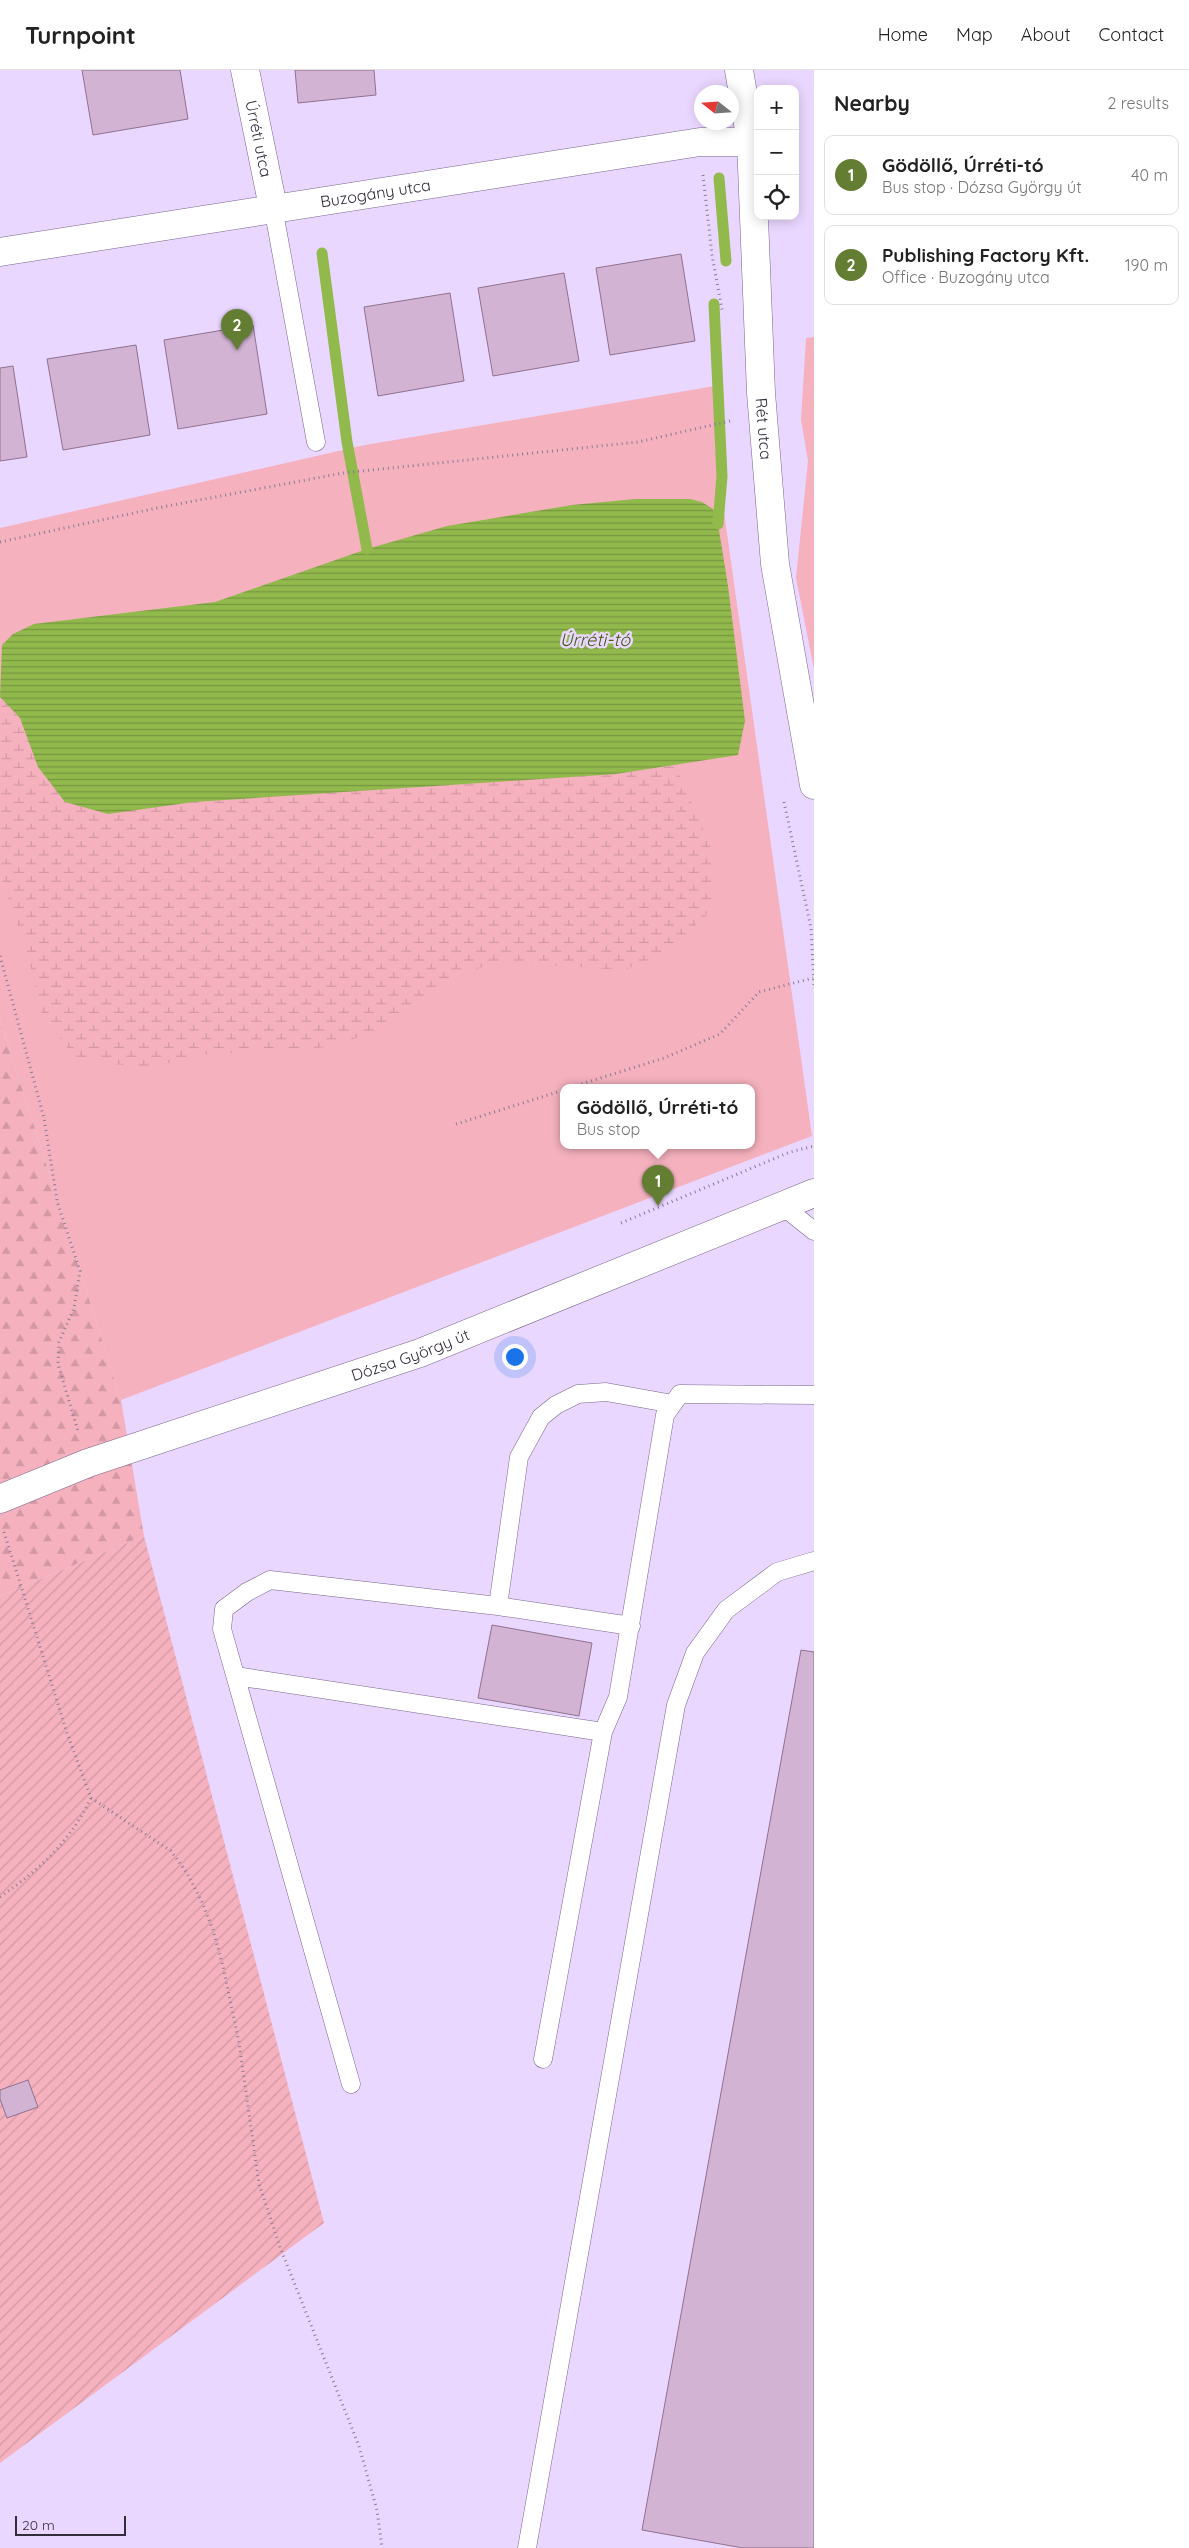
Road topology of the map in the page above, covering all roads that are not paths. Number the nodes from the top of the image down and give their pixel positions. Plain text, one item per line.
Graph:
1 (245, 70) edge
2 (739, 70) edge
3 (751, 142) junction
4 (273, 208) junction
5 (0, 252) edge
6 (316, 442) dead end
7 (810, 744) edge
8 (814, 785) edge
9 (814, 1193) edge
10 (784, 1207) junction
11 (814, 1231) edge
12 (814, 1395) edge
13 (673, 1404) junction
14 (0, 1499) edge
15 (814, 1559) edge
16 (498, 1606) junction
17 (630, 1626) junction
18 (236, 1676) junction
19 (603, 1732) junction
20 (543, 2059) dead end
21 (351, 2084) dead end
22 (527, 2548) edge

1 - 4 street, Úrréti utca
2 - 3 street, Rét utca
3 - 4 street, Buzogány utca
3 - 7 street, Rét utca
4 - 5 street, Buzogány utca
4 - 6 lane
7 - 8 street, Rét utca
9 - 10 street, Dózsa György út
10 - 11 lane
10 - 14 street, Dózsa György út
12 - 13 lane
13 - 16 lane
13 - 17 lane
15 - 22 lane
16 - 17 lane
16 - 18 lane
17 - 19 lane
18 - 19 lane
18 - 21 lane
19 - 20 lane

